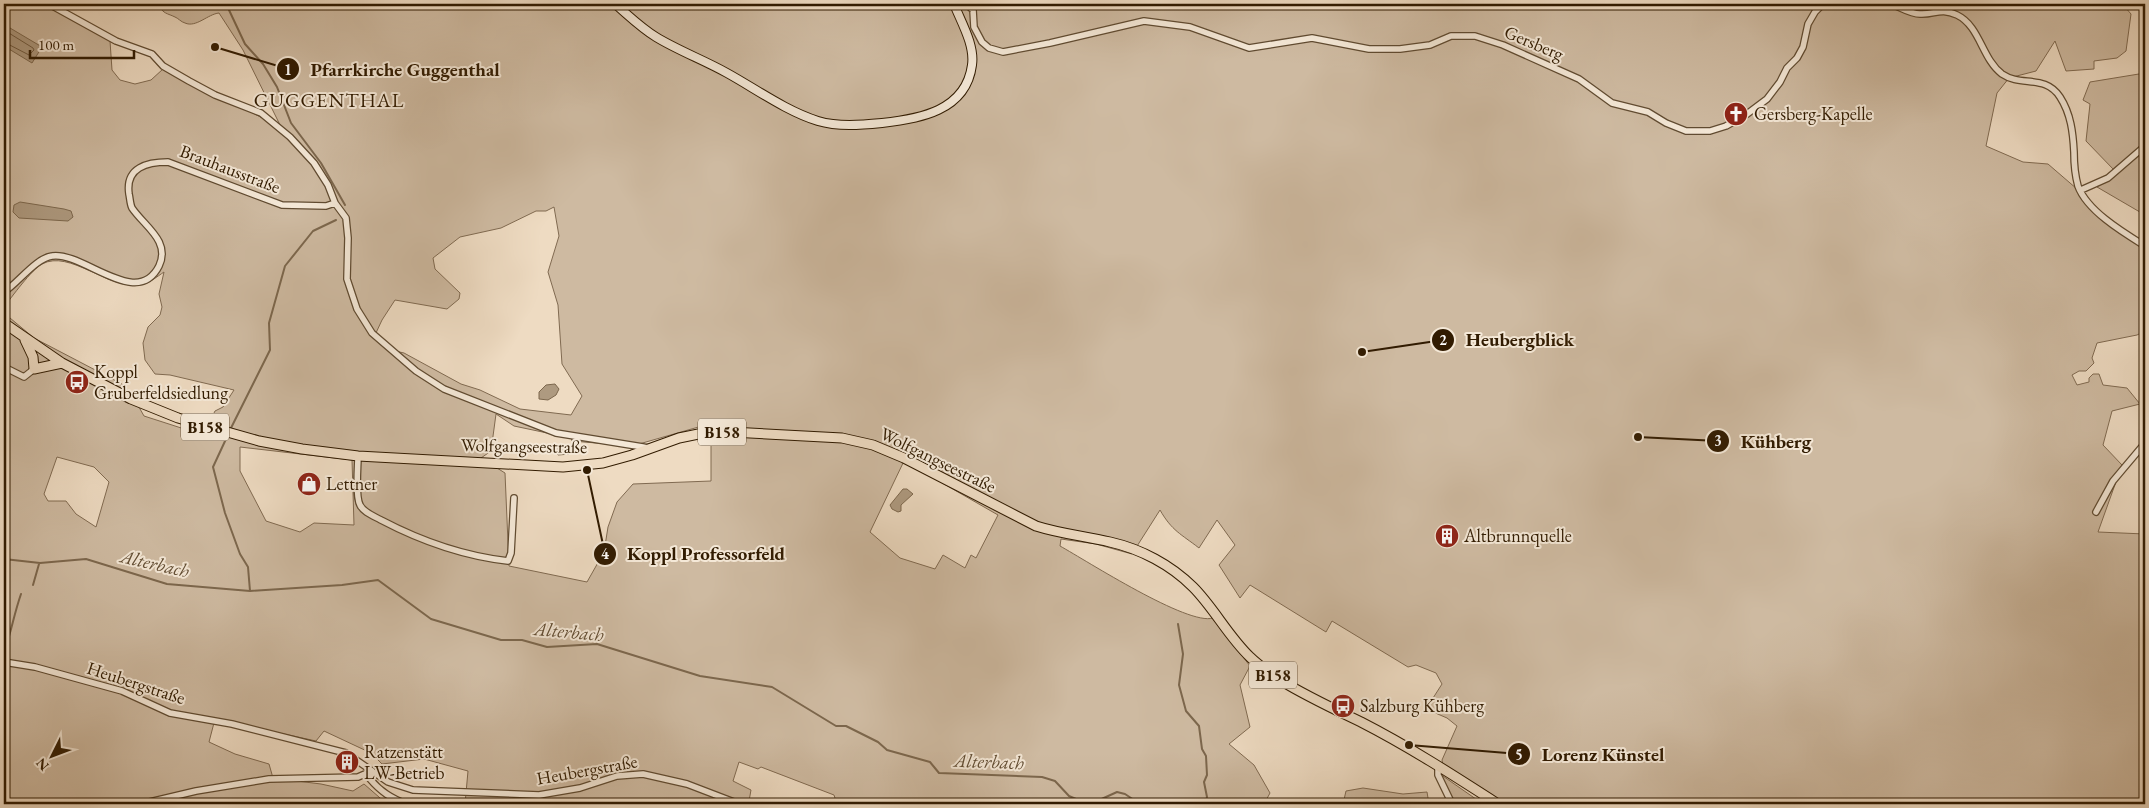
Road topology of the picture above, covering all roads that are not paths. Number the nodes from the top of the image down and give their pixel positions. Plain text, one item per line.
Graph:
1 (49, 4) edge
2 (615, 4) edge
3 (1824, 4) edge
4 (1891, 4) edge
5 (955, 5) edge
6 (2145, 146) edge
7 (2081, 190) junction
8 (335, 203) junction
9 (2145, 246) edge
10 (4, 292) edge
11 (4, 297) edge
12 (4, 323) edge
13 (23, 338) junction
14 (62, 363) junction
15 (4, 367) edge
16 (34, 369) junction
17 (2145, 443) edge
18 (651, 448) junction
19 (358, 456) junction
20 (514, 498) dead end
21 (2096, 512) dead end
22 (4, 662) edge
23 (1438, 766) junction
24 (372, 771) junction
25 (141, 804) edge
26 (406, 804) edge
27 (777, 804) edge
28 (1452, 804) edge
29 (1498, 804) edge

1 - 8 street
2 - 5 main road
3 - 5 street, Gersberg
4 - 7 street
6 - 7 street
7 - 9 street
8 - 10 street, Brauhausstraße
8 - 18 street
10 - 11 street
12 - 13 main road, Wolfgangseestraße / B158
13 - 14 main road, Wolfgangseestraße / B158
13 - 16 main road
14 - 16 main road
14 - 19 main road, Wolfgangseestraße / B158
15 - 16 street
17 - 21 street
18 - 19 main road, Wolfgangseestraße / B158
18 - 23 main road, Wolfgangseestraße / B158
19 - 20 street
22 - 24 street, Heubergstraße
23 - 28 street
23 - 29 main road, B158
24 - 25 street
24 - 26 street
24 - 27 street, Heubergstraße

